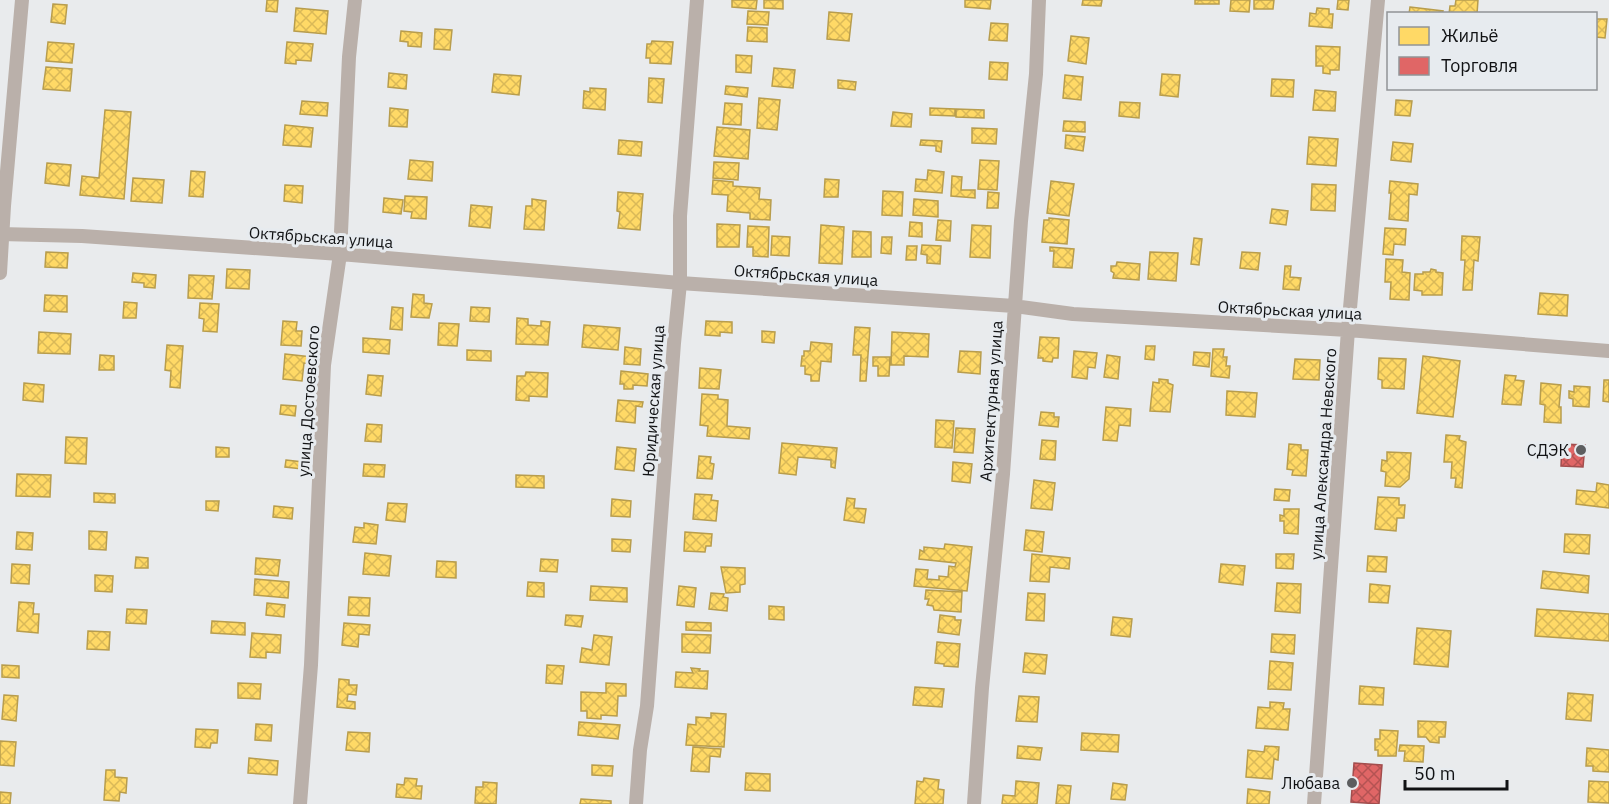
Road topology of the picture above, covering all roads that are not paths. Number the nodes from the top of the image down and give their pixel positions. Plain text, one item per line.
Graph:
1 (22, 0) edge
2 (355, 0) edge
3 (697, 0) edge
4 (1039, 0) edge
5 (1378, 0) edge
6 (2, 234) edge
7 (340, 254) junction
8 (0, 273) edge
9 (680, 283) junction
10 (1014, 306) junction
11 (1348, 330) junction
12 (1609, 351) edge
13 (300, 804) edge
14 (636, 804) edge
15 (974, 804) edge
16 (1314, 804) edge

1 - 6 street
2 - 7 street, улица Достоевского
3 - 9 street, Юридическая улица
4 - 10 street, Архитектурная улица
5 - 11 street, улица Александра Невского
6 - 7 street, Октябрьская улица
6 - 8 street
7 - 9 street, Октябрьская улица
7 - 13 street, улица Достоевского
9 - 10 street, Октябрьская улица
9 - 14 street, Юридическая улица
10 - 11 street, Октябрьская улица
10 - 15 street, Архитектурная улица
11 - 12 street, Октябрьская улица
11 - 16 street, улица Александра Невского

